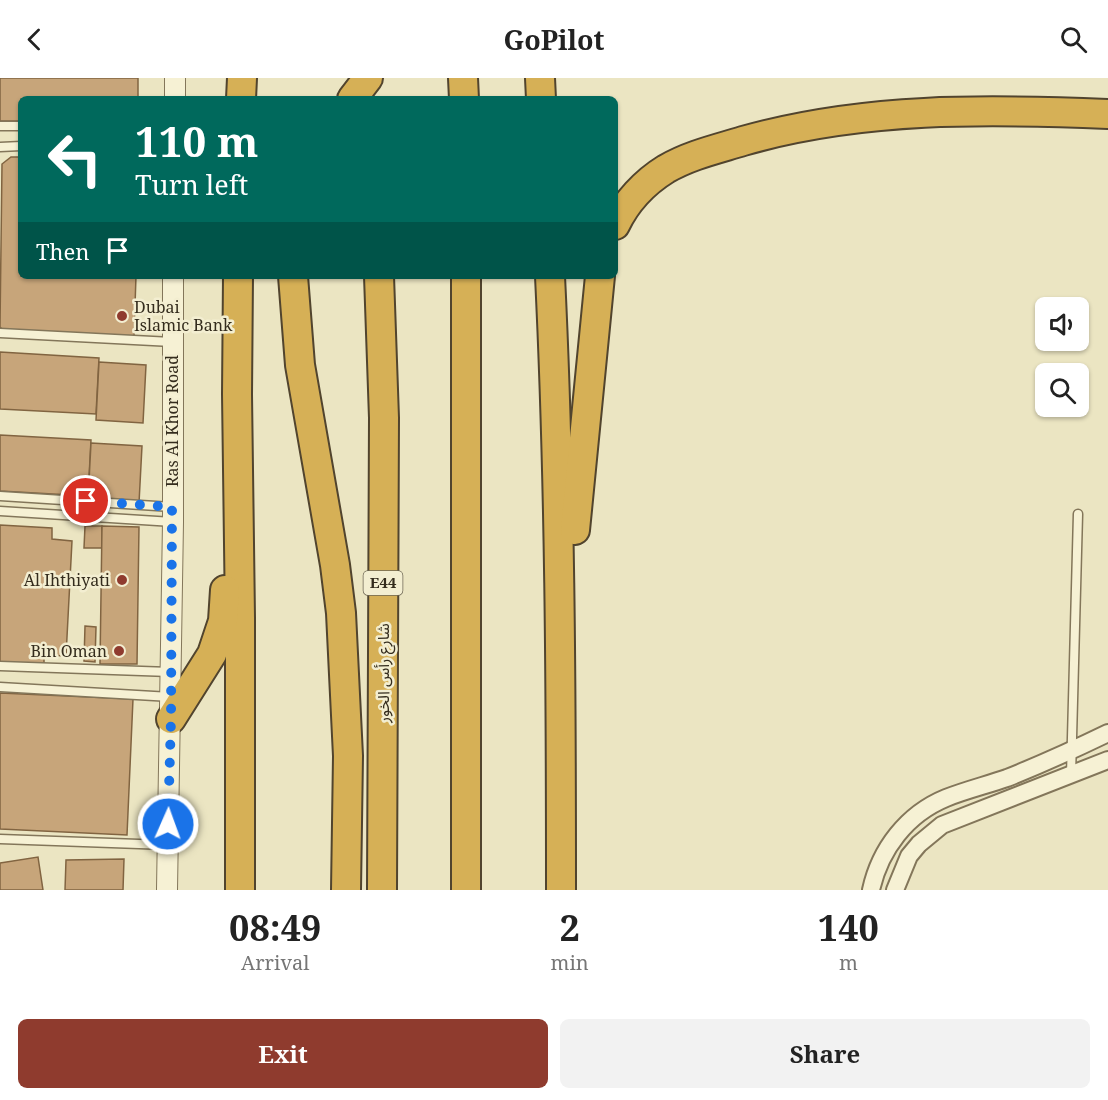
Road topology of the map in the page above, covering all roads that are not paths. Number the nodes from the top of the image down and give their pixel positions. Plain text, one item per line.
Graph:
1 (175, 78) edge
2 (242, 78) edge
3 (368, 78) edge
4 (373, 78) edge
5 (463, 78) edge
6 (540, 78) edge
7 (175, 96) edge
8 (241, 96) edge
9 (354, 96) edge
10 (374, 96) edge
11 (464, 96) edge
12 (541, 96) edge
13 (1108, 114) edge
14 (0, 126) edge
15 (18, 126) edge
16 (18, 146) edge
17 (0, 147) edge
18 (618, 221) edge
19 (172, 279) edge
20 (238, 279) edge
21 (293, 279) edge
22 (379, 279) edge
23 (466, 279) edge
24 (550, 279) edge
25 (600, 279) edge
26 (0, 333) edge
27 (172, 342) junction
28 (237, 394) junction
29 (0, 496) edge
30 (0, 510) edge
31 (173, 514) junction
32 (1078, 514) dead end
33 (561, 639) junction
34 (0, 666) edge
35 (172, 672) junction
36 (0, 687) edge
37 (171, 708) junction
38 (1108, 734) edge
39 (1072, 751) junction
40 (1108, 760) edge
41 (1071, 776) junction
42 (0, 839) edge
43 (167, 845) junction
44 (167, 890) edge
45 (240, 890) edge
46 (346, 890) edge
47 (382, 890) edge
48 (466, 890) edge
49 (561, 890) edge
50 (871, 890) edge
51 (895, 890) edge

1 - 7 street
2 - 8 highway
3 - 9 highway
4 - 10 highway
5 - 11 highway
6 - 12 highway
13 - 18 highway
14 - 15 lane
16 - 17 lane
19 - 27 street, Ras Al Khor Road
20 - 28 highway
21 - 46 highway
22 - 47 highway, شارع رأس الخور / E44
23 - 48 highway
24 - 33 highway
25 - 33 highway
26 - 27 lane
27 - 31 street, Ras Al Khor Road
28 - 37 highway
28 - 45 highway
29 - 31 lane
30 - 31 lane
31 - 35 street, Ras Al Khor Road
32 - 39 lane
33 - 49 highway
34 - 35 lane
35 - 37 street, Ras Al Khor Road
36 - 37 lane
37 - 43 street, Ras Al Khor Road
38 - 39 street
39 - 41 lane
39 - 50 street
40 - 41 street
41 - 51 street
42 - 43 lane
43 - 44 street, Ras Al Khor Road

